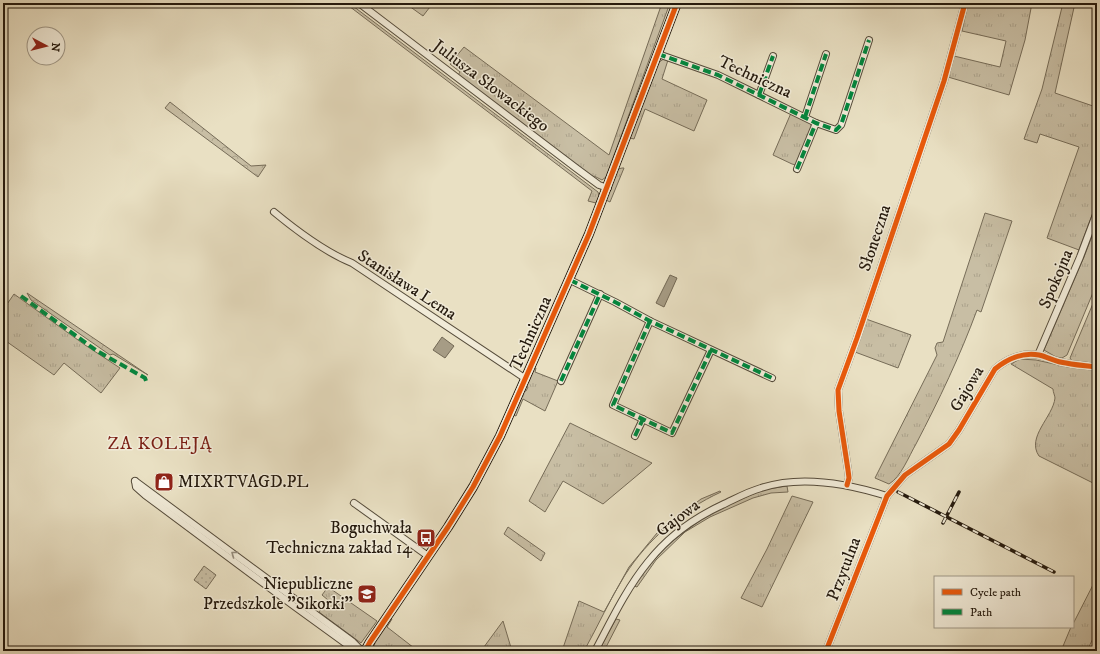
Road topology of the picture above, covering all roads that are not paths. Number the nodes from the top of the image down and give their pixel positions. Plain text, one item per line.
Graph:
1 (359, 3) edge
2 (677, 3) edge
3 (965, 3) edge
4 (869, 40) dead end
5 (658, 54) junction
6 (826, 54) dead end
7 (773, 56) dead end
8 (759, 95) junction
9 (805, 117) junction
10 (816, 122) junction
11 (797, 169) dead end
12 (608, 188) junction
13 (274, 212) dead end
14 (1097, 212) edge
15 (570, 280) junction
16 (600, 294) junction
17 (650, 321) junction
18 (710, 350) junction
19 (1038, 355) junction
20 (1097, 366) edge
21 (772, 378) dead end
22 (526, 379) junction
23 (561, 381) dead end
24 (643, 419) junction
25 (635, 436) dead end
26 (847, 485) junction
27 (887, 496) junction
28 (354, 503) dead end
29 (189, 525) junction
30 (428, 556) junction
31 (330, 629) junction
32 (356, 651) edge
33 (362, 651) edge
34 (365, 651) edge
35 (595, 651) edge
36 (826, 651) edge

1 - 12 street, Juliusza Słowackiego
2 - 5 street, Techniczna
3 - 26 street, Słoneczna
4 - 10 street, Techniczna
5 - 8 street, Techniczna
5 - 12 street, Techniczna
6 - 9 street
7 - 8 street
8 - 9 street, Techniczna
9 - 10 street, Techniczna
10 - 11 street
12 - 15 street, Techniczna
13 - 22 street, Stanisława Lema
14 - 19 street, Spokojna
15 - 16 street
15 - 22 street, Techniczna
16 - 17 street
16 - 23 street
17 - 18 street
17 - 24 street
18 - 21 street
18 - 24 street
19 - 20 street, Gajowa
19 - 27 street, Gajowa
22 - 30 street, Techniczna
24 - 25 street
26 - 27 street, Gajowa
26 - 35 street, Gajowa
27 - 36 street, Przytulna
28 - 30 street
29 - 29 street
29 - 31 street
30 - 34 street, Techniczna
31 - 32 street
31 - 33 street

